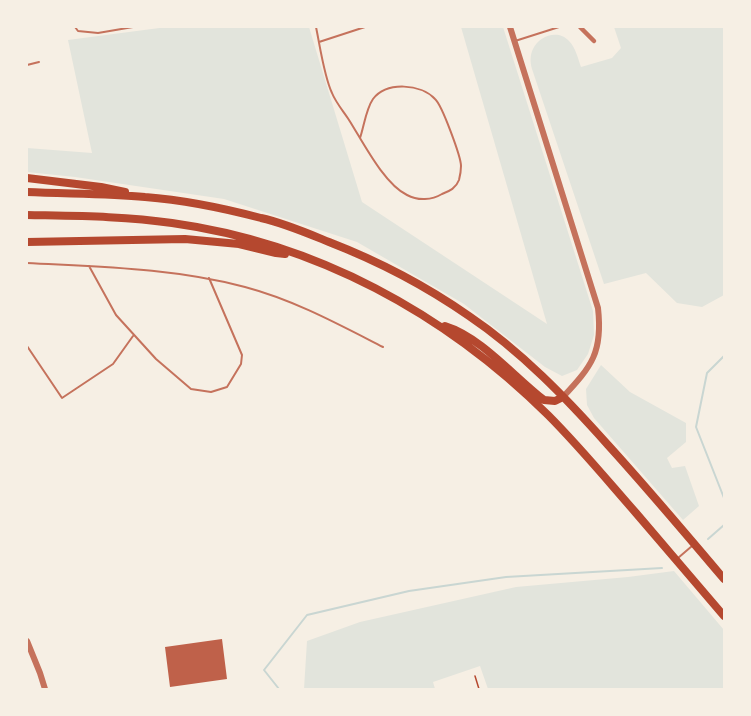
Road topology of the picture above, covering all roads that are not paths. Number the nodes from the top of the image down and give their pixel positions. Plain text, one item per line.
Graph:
1 (75, 27) edge
2 (133, 27) edge
3 (316, 27) edge
4 (365, 27) edge
5 (510, 27) edge
6 (558, 27) edge
7 (580, 27) edge
8 (514, 41) junction
9 (594, 41) dead end
10 (319, 42) junction
11 (39, 63) dead end
12 (27, 65) edge
13 (360, 138) junction
14 (27, 177) edge
15 (27, 192) edge
16 (144, 196) junction
17 (27, 216) edge
18 (27, 242) edge
19 (299, 255) junction
20 (27, 263) edge
21 (89, 266) junction
22 (209, 278) junction
23 (435, 323) junction
24 (134, 335) junction
25 (27, 346) edge
26 (383, 347) dead end
27 (563, 397) junction
28 (694, 544) junction
29 (676, 560) junction
30 (724, 579) edge
31 (724, 616) edge
32 (27, 641) edge
33 (45, 689) edge

1 - 2 lane
3 - 10 lane
4 - 10 lane
5 - 8 street
6 - 8 lane
7 - 9 street
8 - 27 street
10 - 13 lane
11 - 12 lane
13 - 13 lane
14 - 16 highway
15 - 16 highway
16 - 27 highway
17 - 19 highway
18 - 19 highway
19 - 23 highway
20 - 21 lane
21 - 22 lane
21 - 24 lane
22 - 24 lane
22 - 26 lane
23 - 27 highway
23 - 29 highway
24 - 25 lane
27 - 28 highway
28 - 29 lane
28 - 30 highway
29 - 31 highway
32 - 33 street

